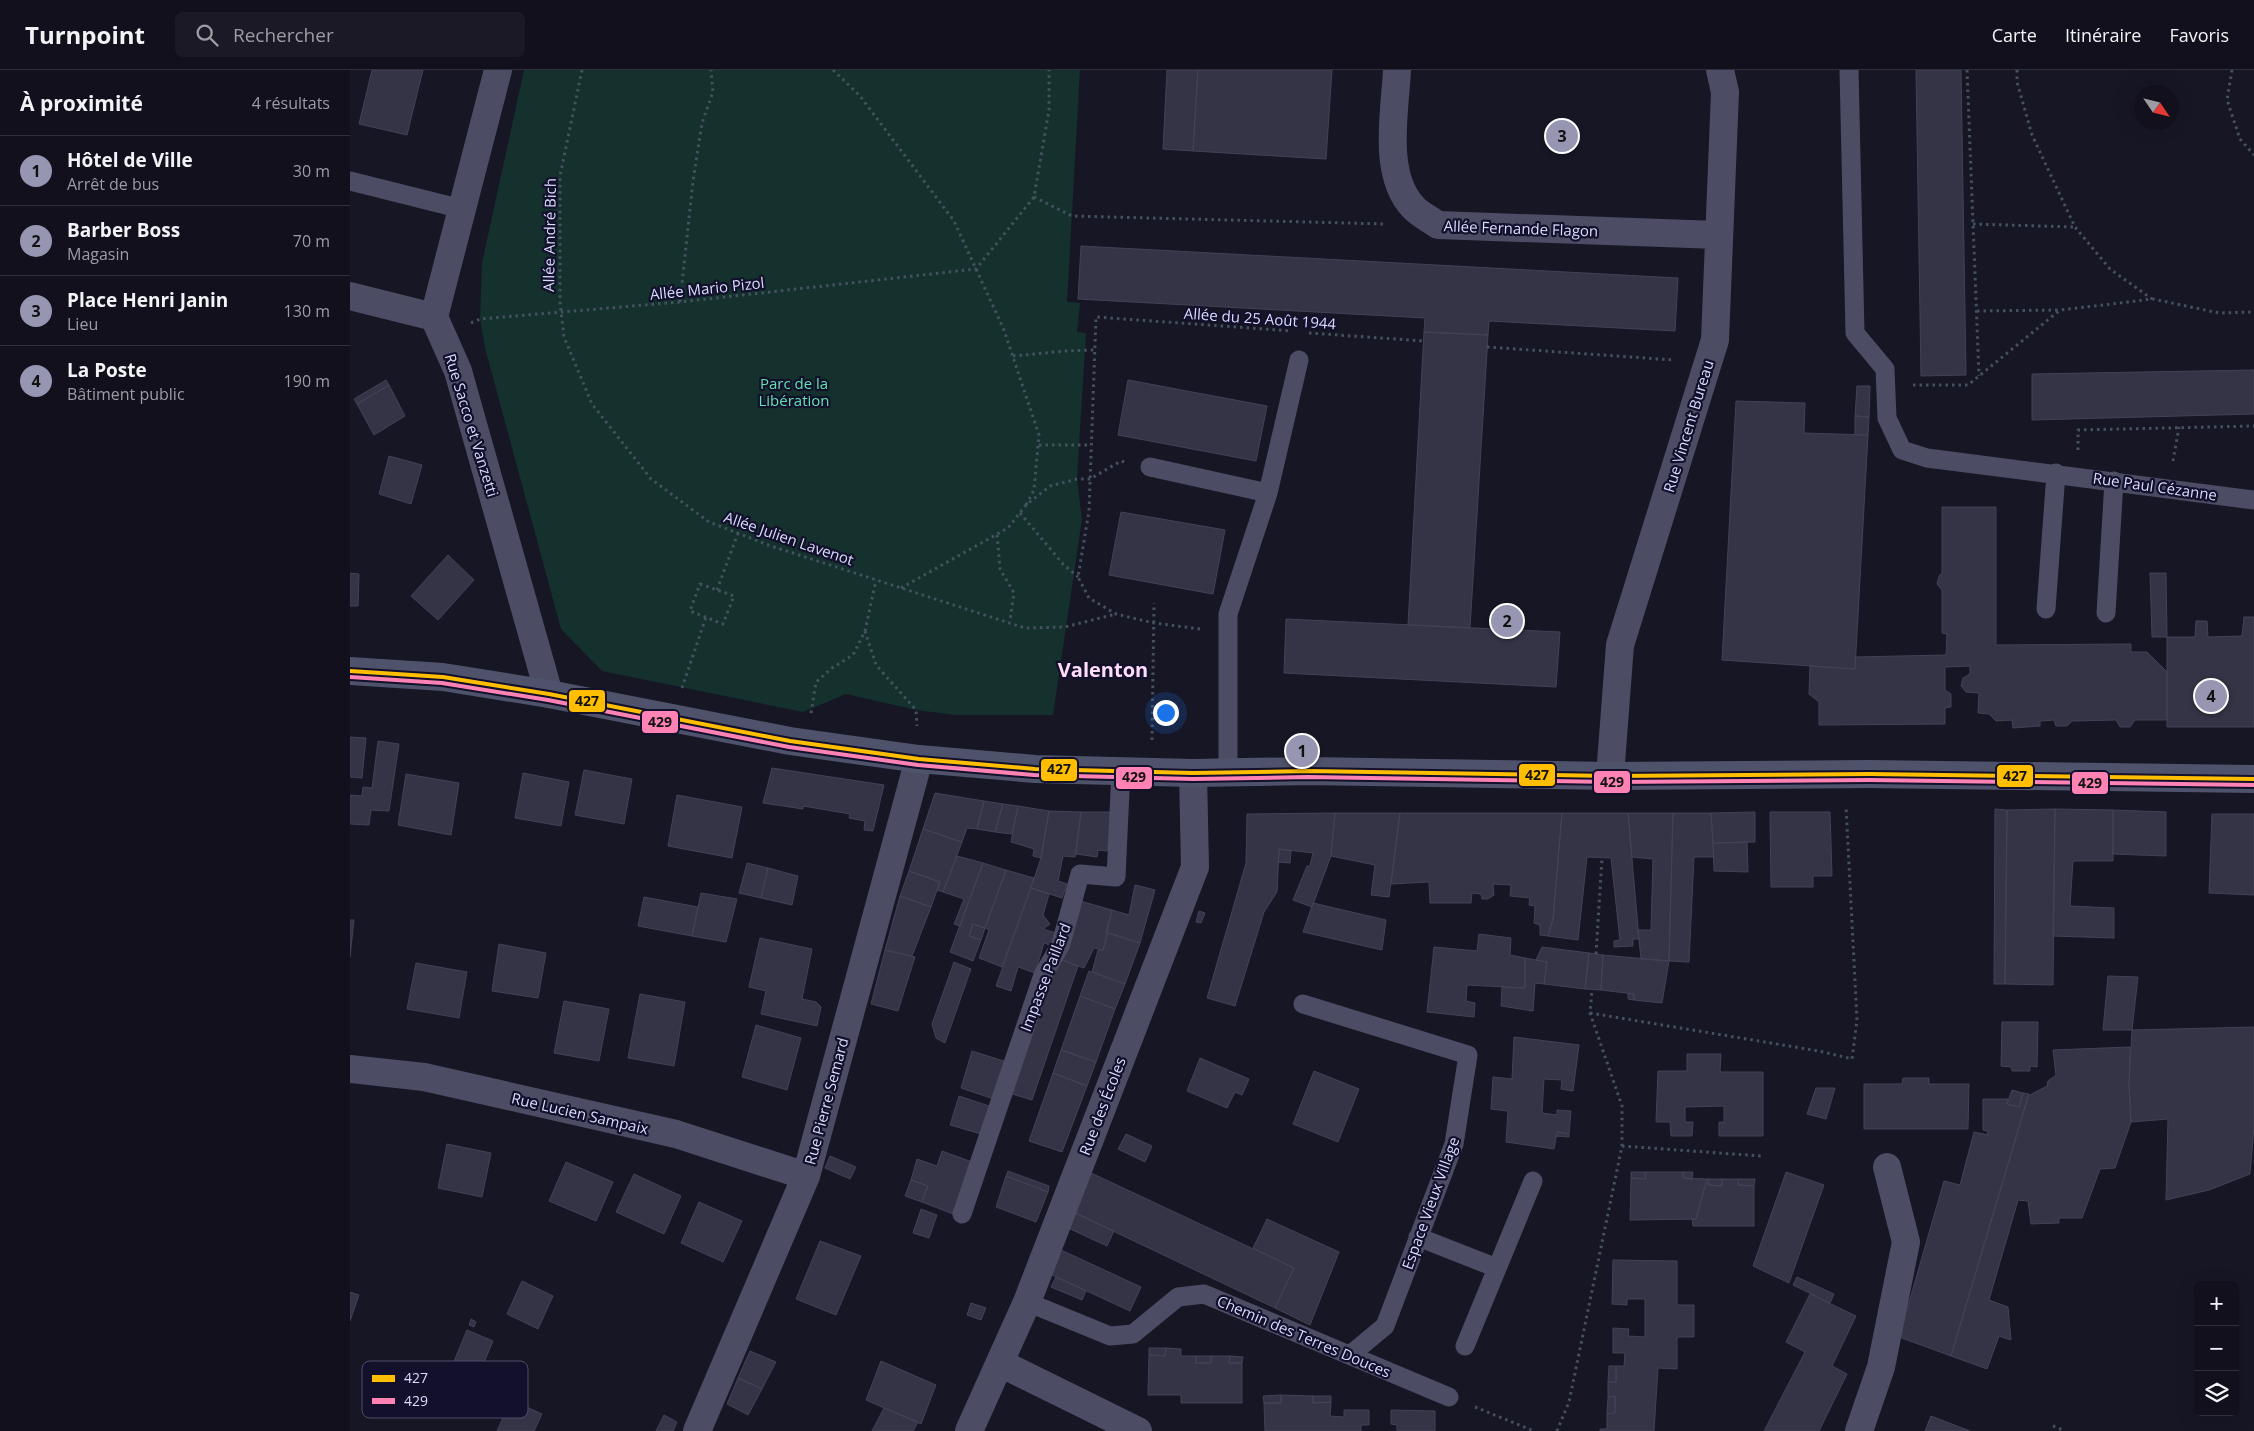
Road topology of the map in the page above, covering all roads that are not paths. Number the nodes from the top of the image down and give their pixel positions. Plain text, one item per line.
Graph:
1 (498, 70) edge
2 (1397, 70) edge
3 (1720, 70) edge
4 (1849, 70) edge
5 (350, 181) edge
6 (462, 209) junction
7 (1718, 235) junction
8 (350, 296) edge
9 (438, 326) junction
10 (1299, 360) dead end
11 (1150, 468) road end
12 (2056, 473) junction
13 (2114, 481) junction
14 (1268, 493) junction
15 (2254, 500) edge
16 (2046, 609) dead end
17 (2106, 614) dead end
18 (350, 671) edge
19 (549, 694) junction
20 (919, 758) junction
21 (1121, 770) junction
22 (1228, 772) junction
23 (1193, 773) junction
24 (1610, 776) junction
25 (2254, 779) edge
26 (1303, 1004) dead end
27 (350, 1069) edge
28 (1887, 1167) dead end
29 (806, 1176) junction
30 (1533, 1181) dead end
31 (962, 1214) dead end
32 (1418, 1237) junction
33 (1497, 1268) junction
34 (1027, 1302) junction
35 (1465, 1346) dead end
36 (1350, 1355) junction
37 (1000, 1363) junction
38 (1449, 1397) road end
39 (697, 1431) edge
40 (969, 1431) edge
41 (1138, 1431) edge
42 (1859, 1431) edge

1 - 6 street
2 - 7 street, Allée Fernande Flagon
3 - 7 street, Rue Vincent Bureau
4 - 12 lane, Rue Paul Cézanne
5 - 6 lane
6 - 9 street
7 - 24 street, Rue Vincent Bureau
8 - 9 street
9 - 19 street, Rue Sacco et Vanzetti
10 - 14 lane
11 - 14 lane
12 - 13 lane, Rue Paul Cézanne
12 - 16 lane
13 - 15 lane, Rue Paul Cézanne
13 - 17 lane
14 - 22 lane
18 - 19 street
19 - 20 street
20 - 21 street
20 - 29 street, Rue Pierre Semard
21 - 23 street
21 - 31 lane, Impasse Paillard
22 - 23 street
22 - 24 street
23 - 34 street, Rue des Écoles
24 - 25 street
26 - 32 lane, Espace Vieux Village
27 - 29 street, Rue Lucien Sampaix
28 - 42 street
29 - 39 street, Rue Pierre Semard
30 - 33 lane
32 - 33 lane
32 - 36 lane, Espace Vieux Village
33 - 35 lane
34 - 36 lane, Chemin des Terres Douces
34 - 37 street, Rue des Écoles
36 - 38 lane, Chemin des Terres Douces
37 - 40 street, Rue des Écoles
37 - 41 street

